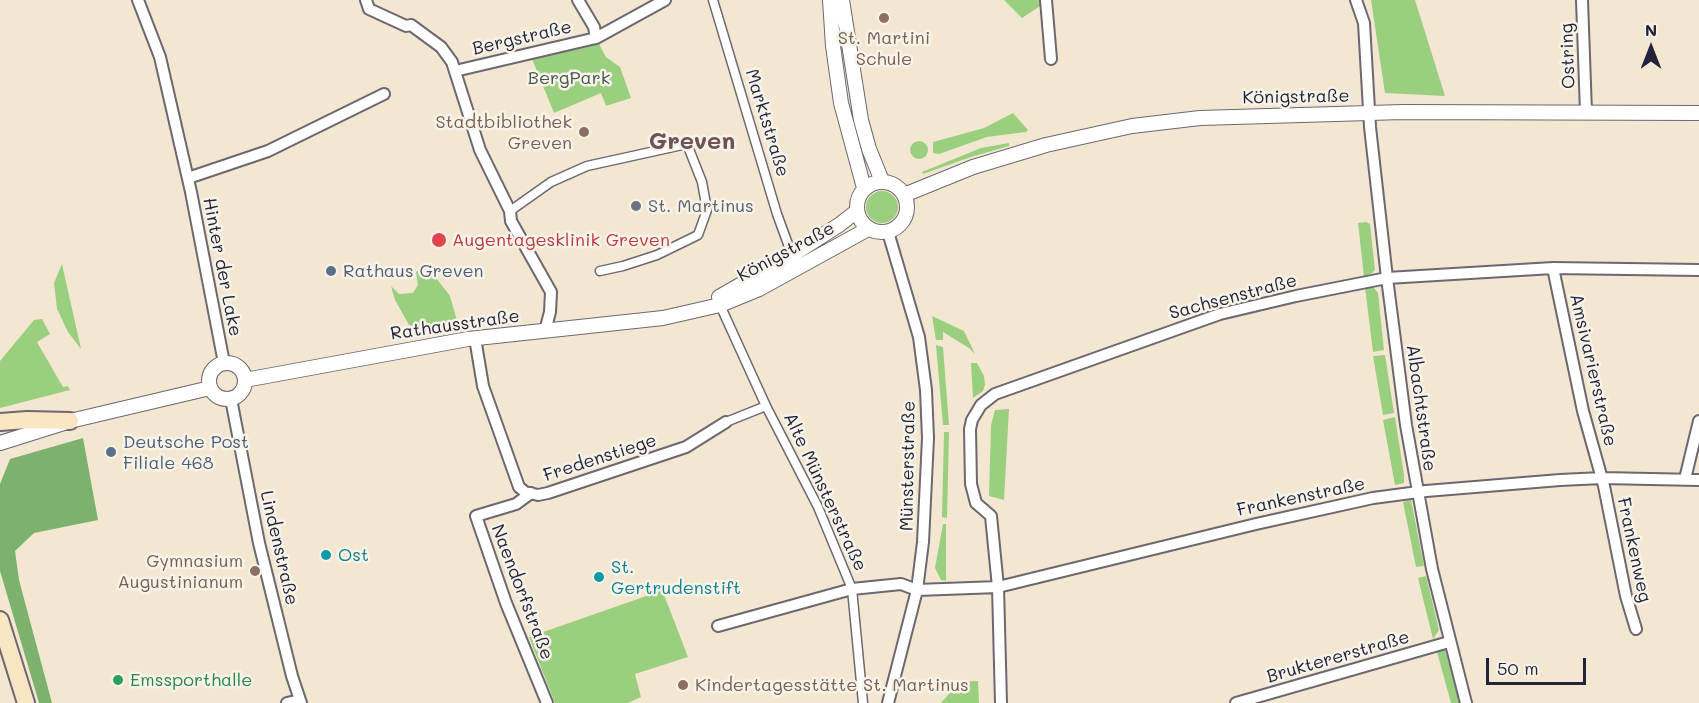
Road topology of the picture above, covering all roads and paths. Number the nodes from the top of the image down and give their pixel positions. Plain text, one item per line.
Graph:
1 (138, 0) edge
2 (366, 0) edge
3 (578, 0) edge
4 (665, 0) edge
5 (713, 0) edge
6 (830, 0) edge
7 (842, 0) edge
8 (1046, 0) edge
9 (1356, 0) edge
10 (1582, 0) edge
11 (596, 38) junction
12 (1051, 59) dead end
13 (455, 70) junction
14 (384, 94) dead end
15 (1586, 112) junction
16 (1369, 113) junction
17 (1699, 113) edge
18 (188, 178) junction
19 (882, 181) junction
20 (864, 188) junction
21 (904, 195) junction
22 (510, 211) junction
23 (856, 211) junction
24 (868, 229) junction
25 (888, 232) junction
26 (792, 255) junction
27 (1553, 268) junction
28 (1699, 270) edge
29 (600, 271) dead end
30 (1387, 278) junction
31 (718, 302) junction
32 (545, 331) junction
33 (476, 338) junction
34 (224, 363) junction
35 (245, 380) junction
36 (210, 387) junction
37 (231, 399) junction
38 (766, 406) junction
39 (70, 421) junction
40 (1699, 421) edge
41 (0, 422) edge
42 (726, 422) joint
43 (0, 443) edge
44 (1602, 478) junction
45 (1685, 479) junction
46 (1699, 480) edge
47 (1417, 492) junction
48 (531, 493) junction
49 (998, 587) junction
50 (852, 589) junction
51 (917, 590) junction
52 (0, 620) edge
53 (718, 626) dead end
54 (1636, 629) dead end
55 (1449, 642) junction
56 (300, 702) edge
57 (26, 703) edge
58 (287, 703) edge
59 (547, 703) edge
60 (863, 703) edge
61 (888, 703) edge
62 (1001, 703) edge
63 (1236, 703) edge
64 (1466, 703) edge

1 - 18 street, Hinter der Lake
2 - 13 street
3 - 11 street, Bergstraße
4 - 11 street, Bergstraße
5 - 26 street, Marktstraße
6 - 20 street
7 - 19 street
8 - 12 street
9 - 16 street, Albachtstraße
10 - 15 street, Ostring
11 - 13 street, Bergstraße
13 - 22 street
14 - 18 street, Hinter der Lake
15 - 16 street, Königstraße
15 - 17 street, Königstraße
16 - 21 street, Königstraße
16 - 30 street, Albachtstraße
18 - 34 street, Hinter der Lake
19 - 20 street
19 - 21 street
20 - 23 street
21 - 25 street
22 - 29 street
22 - 32 street
23 - 24 street
23 - 26 street, Königstraße
24 - 25 street
24 - 31 street, Königstraße
25 - 51 street, Münsterstraße
26 - 31 street, Königstraße
27 - 28 street, Sachsenstraße
27 - 30 street, Sachsenstraße
27 - 44 street, Amsivarierstraße
30 - 47 street, Albachtstraße
30 - 49 street, Sachsenstraße
31 - 32 street, Rathausstraße
31 - 38 street, Alte Münsterstraße
32 - 33 street, Rathausstraße
33 - 35 street, Rathausstraße
33 - 48 street, Fredenstiege
34 - 35 street
34 - 36 street
35 - 37 street
36 - 37 street
36 - 39 street
37 - 56 street, Lindenstraße
38 - 42 street, Fredenstiege
38 - 50 street, Alte Münsterstraße
39 - 41 main road
39 - 43 street
40 - 45 street
42 - 48 street, Fredenstiege
44 - 45 street, Frankenstraße
44 - 47 street, Frankenstraße
44 - 54 street, Frankenweg
45 - 46 street, Frankenstraße
47 - 49 street, Frankenstraße
47 - 55 street, Albachtstraße
48 - 59 street, Naendorfstraße
49 - 51 street, Frankenstraße
49 - 62 street, Sachsenstraße
50 - 51 street, Frankenstraße
50 - 53 street, Frankenstraße
50 - 60 street, Alte Münsterstraße
51 - 61 street, Münsterstraße
52 - 57 main road
55 - 63 street, Bruktererstraße
55 - 64 street, Albachtstraße
56 - 58 street

